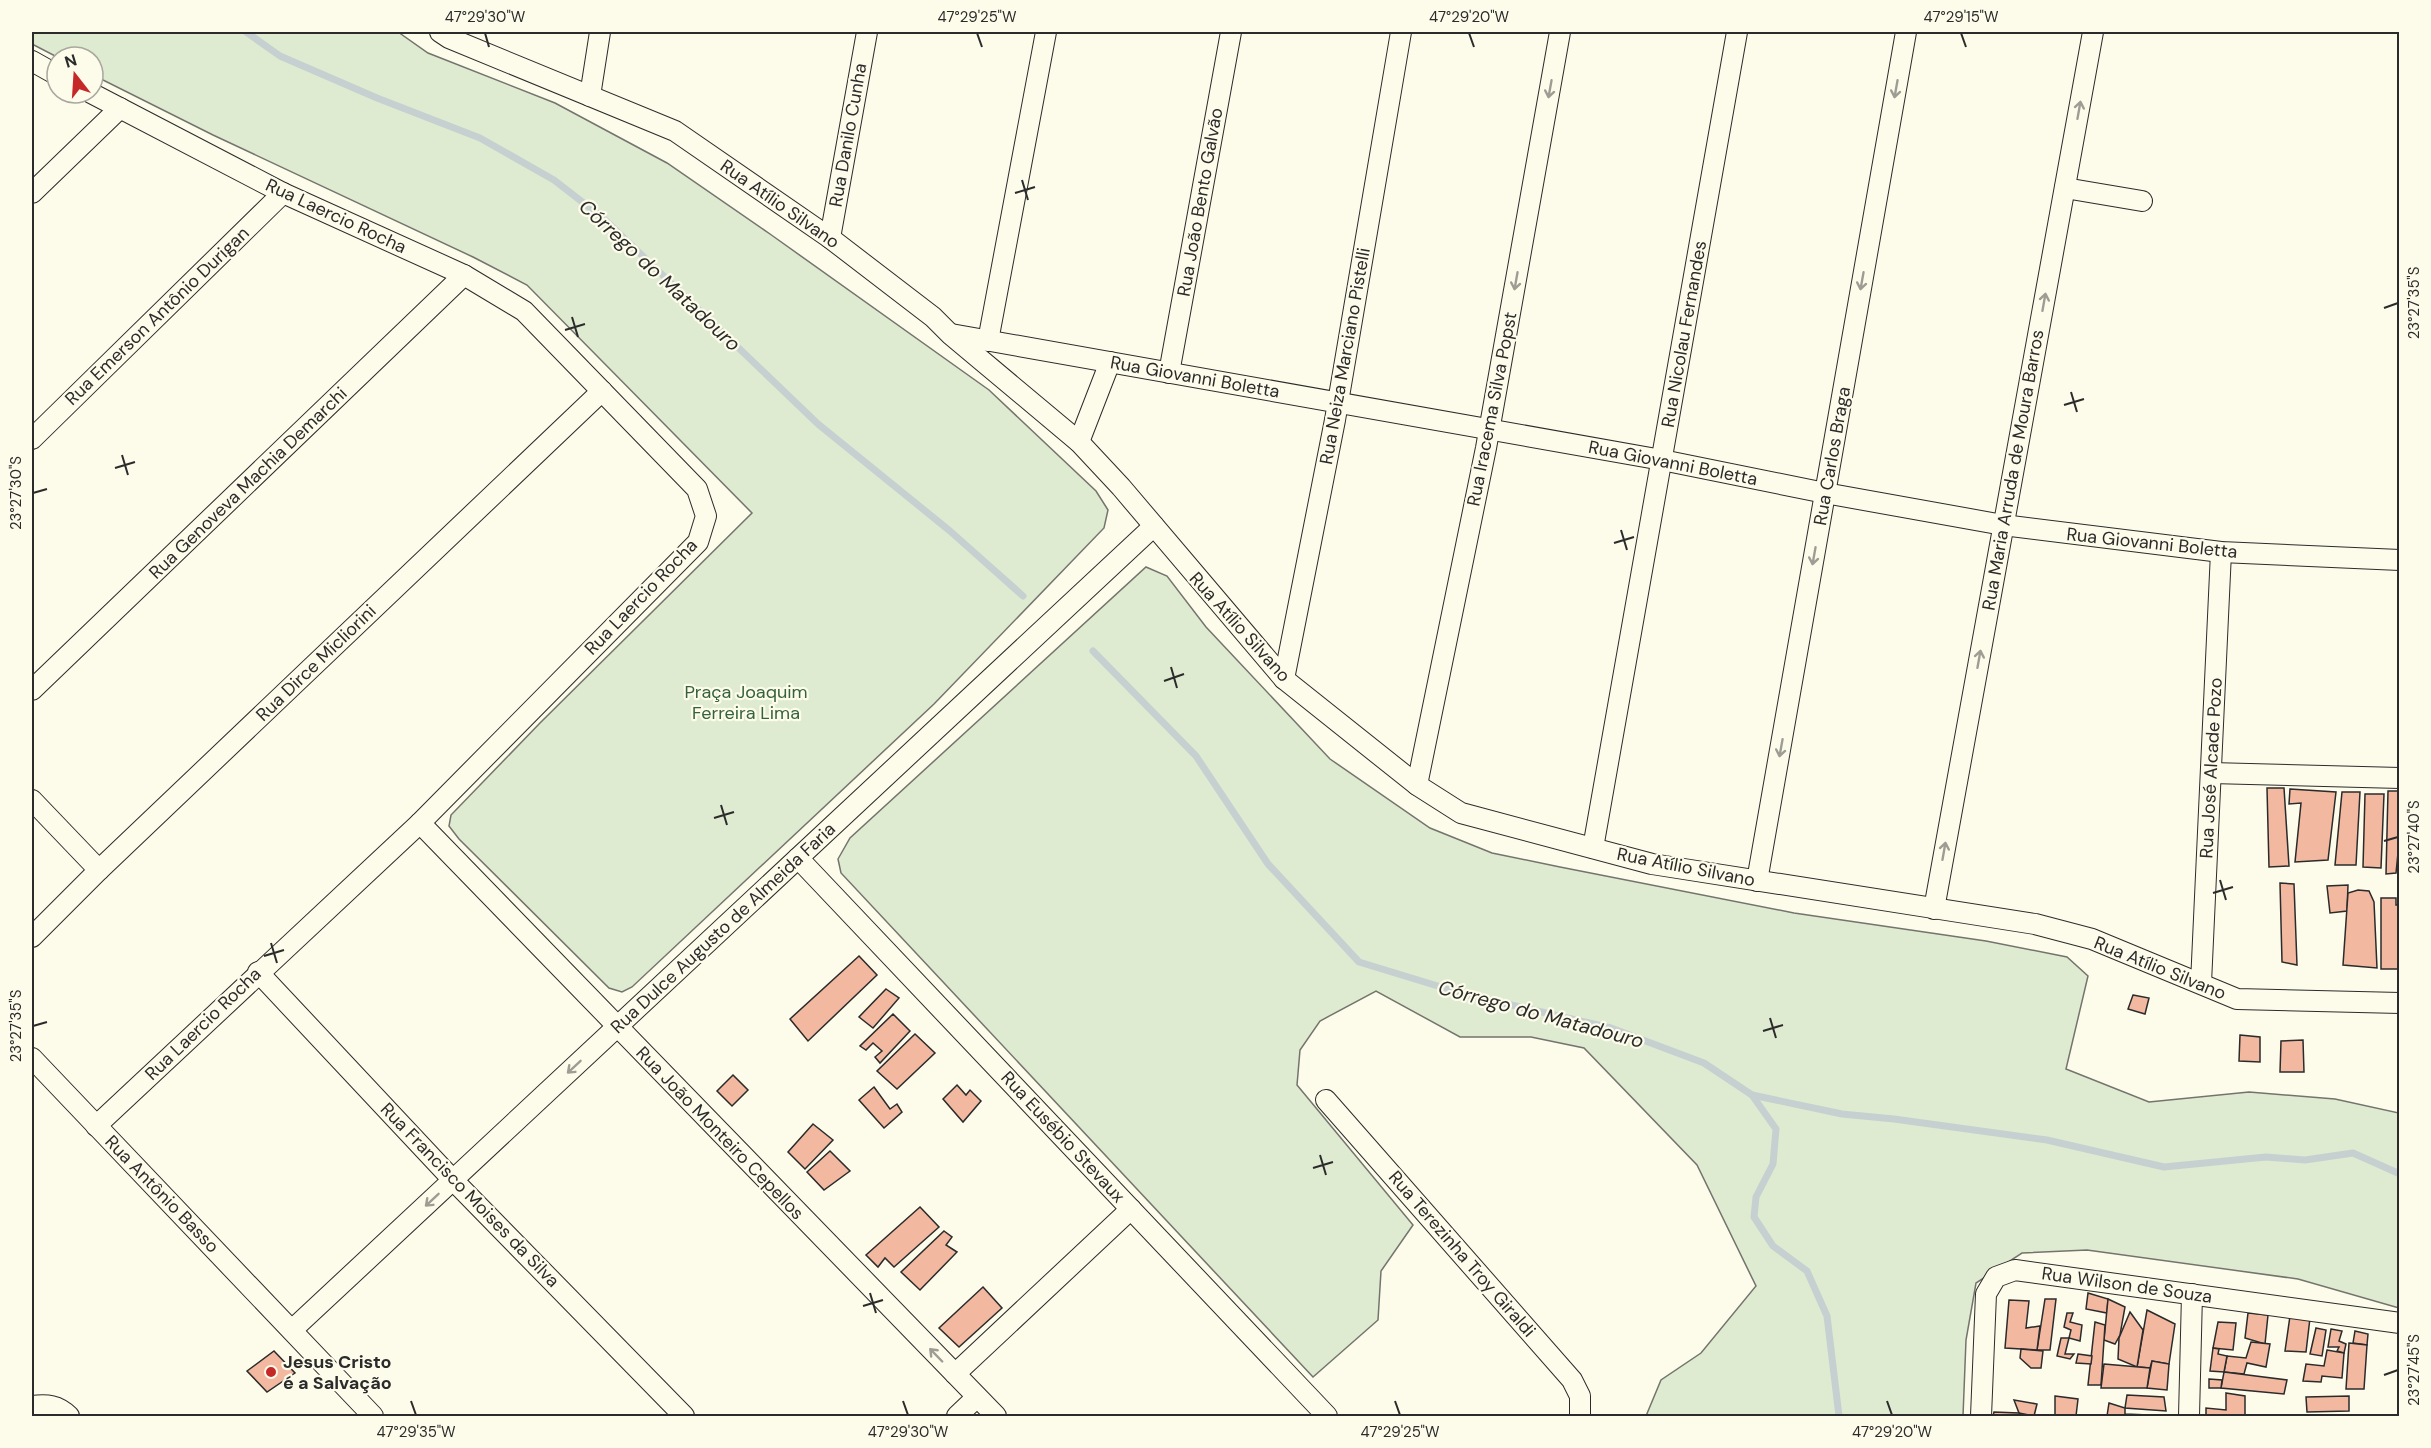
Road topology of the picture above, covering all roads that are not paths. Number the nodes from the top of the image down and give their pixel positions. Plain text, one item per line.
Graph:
1 (440, 32) edge
2 (600, 32) edge
3 (867, 32) edge
4 (1046, 32) edge
5 (1230, 32) edge
6 (1401, 32) edge
7 (1560, 32) edge
8 (1737, 32) edge
9 (1906, 32) edge
10 (2093, 32) edge
11 (590, 96) junction
12 (105, 100) edge
13 (120, 108) junction
14 (2065, 188) junction
15 (32, 193) edge
16 (283, 193) junction
17 (2142, 201) dead end
18 (830, 238) junction
19 (464, 275) junction
20 (950, 334) junction
21 (988, 341) junction
22 (1110, 362) junction
23 (1169, 373) junction
24 (602, 391) junction
25 (1338, 403) junction
26 (1489, 430) junction
27 (32, 439) edge
28 (1079, 442) junction
29 (1662, 460) junction
30 (1825, 493) junction
31 (2003, 525) junction
32 (1154, 526) junction
33 (2221, 552) junction
34 (2400, 560) edge
35 (1284, 679) junction
36 (32, 690) edge
37 (2211, 773) junction
38 (2400, 778) edge
39 (1417, 785) junction
40 (32, 800) edge
41 (420, 823) junction
42 (1593, 848) junction
43 (798, 858) junction
44 (99, 870) junction
45 (1757, 881) junction
46 (1934, 909) junction
47 (32, 937) edge
48 (258, 972) junction
49 (2201, 983) junction
50 (2400, 1003) edge
51 (617, 1027) junction
52 (32, 1058) edge
53 (1326, 1100) dead end
54 (96, 1126) junction
55 (453, 1180) junction
56 (1131, 1209) junction
57 (2192, 1294) junction
58 (2400, 1323) edge
59 (292, 1330) junction
60 (955, 1374) junction
61 (977, 1397) junction
62 (32, 1406) edge
63 (69, 1416) edge
64 (373, 1416) edge
65 (684, 1416) edge
66 (957, 1416) edge
67 (996, 1416) edge
68 (1327, 1416) edge
69 (1580, 1416) edge
70 (1981, 1416) edge
71 (2189, 1416) edge

1 - 11 street, Rua Atílio Silvano
2 - 11 street
3 - 18 street, Rua Danilo Cunha
4 - 21 street
5 - 23 street, Rua João Bento Galvão
6 - 25 street, Rua Neiza Marciano Pistelli
7 -> 26 street, Rua Iracema Silva Popst
8 - 29 street, Rua Nicolau Fernandes
9 -> 30 street, Rua Carlos Braga
14 -> 10 street, Rua Maria Arruda de Moura Barros
11 - 18 street, Rua Atílio Silvano
12 - 13 street, Rua Laercio Rocha
13 - 15 street
13 - 16 street, Rua Laercio Rocha
14 - 17 street
31 -> 14 street, Rua Maria Arruda de Moura Barros
16 - 19 street, Rua Laercio Rocha
16 - 27 street, Rua Emerson Antônio Durigan
18 - 20 street, Rua Atílio Silvano
19 - 24 street, Rua Laercio Rocha
19 - 36 street, Rua Genoveva Machia Demarchi
20 - 21 street, Rua Giovanni Boletta
20 - 28 street, Rua Atílio Silvano
21 - 22 street, Rua Giovanni Boletta
22 - 23 street, Rua Giovanni Boletta
22 - 28 street
23 - 25 street, Rua Giovanni Boletta
24 - 41 street, Rua Laercio Rocha
24 - 44 street, Rua Dirce Micliorini
25 - 26 street, Rua Giovanni Boletta
25 - 35 street, Rua Neiza Marciano Pistelli
26 - 29 street, Rua Giovanni Boletta
26 - 39 street, Rua Iracema Silva Popst
28 - 32 street, Rua Atílio Silvano
29 - 30 street, Rua Giovanni Boletta
29 - 42 street, Rua Nicolau Fernandes
30 - 31 street, Rua Giovanni Boletta
30 -> 45 street, Rua Carlos Braga
31 - 33 street, Rua Giovanni Boletta
46 -> 31 street, Rua Maria Arruda de Moura Barros
32 - 35 street, Rua Atílio Silvano
32 - 43 street, Rua Dulce Augusto de Almeida Faria
33 - 34 street, Rua Giovanni Boletta
33 - 37 street, Rua José Alcade Pozo
35 - 39 street, Rua Atílio Silvano
37 - 38 street
37 - 49 street, Rua José Alcade Pozo
39 - 42 street, Rua Atílio Silvano
40 - 44 street
41 - 48 street, Rua Laercio Rocha
41 - 51 street, Rua João Monteiro Cepellos
42 - 45 street, Rua Atílio Silvano
43 - 51 street, Rua Dulce Augusto de Almeida Faria
43 - 56 street, Rua Eusébio Stevaux
44 - 47 street, Rua Dirce Micliorini
45 - 46 street, Rua Atílio Silvano
46 - 49 street, Rua Atílio Silvano
48 - 54 street, Rua Laercio Rocha
48 - 55 street, Rua Francisco Moises da Silva
49 - 50 street, Rua Atílio Silvano
51 -> 55 street, Rua Dulce Augusto de Almeida Faria
60 -> 51 street, Rua João Monteiro Cepellos
52 - 54 street, Rua Antônio Basso
53 - 69 street, Rua Terezinha Troy Giraldi
54 - 59 street, Rua Antônio Basso
55 -> 59 street, Rua Dulce Augusto de Almeida Faria
55 - 65 street, Rua Francisco Moises da Silva
56 - 60 street
56 - 68 street, Rua Eusébio Stevaux
57 - 58 street, Rua Wilson de Souza
57 - 70 street, Rua Wilson de Souza
57 - 71 street
59 - 64 street, Rua Antônio Basso
60 - 61 street, Rua João Monteiro Cepellos
61 - 66 street
61 - 67 street, Rua João Monteiro Cepellos
62 - 63 street

